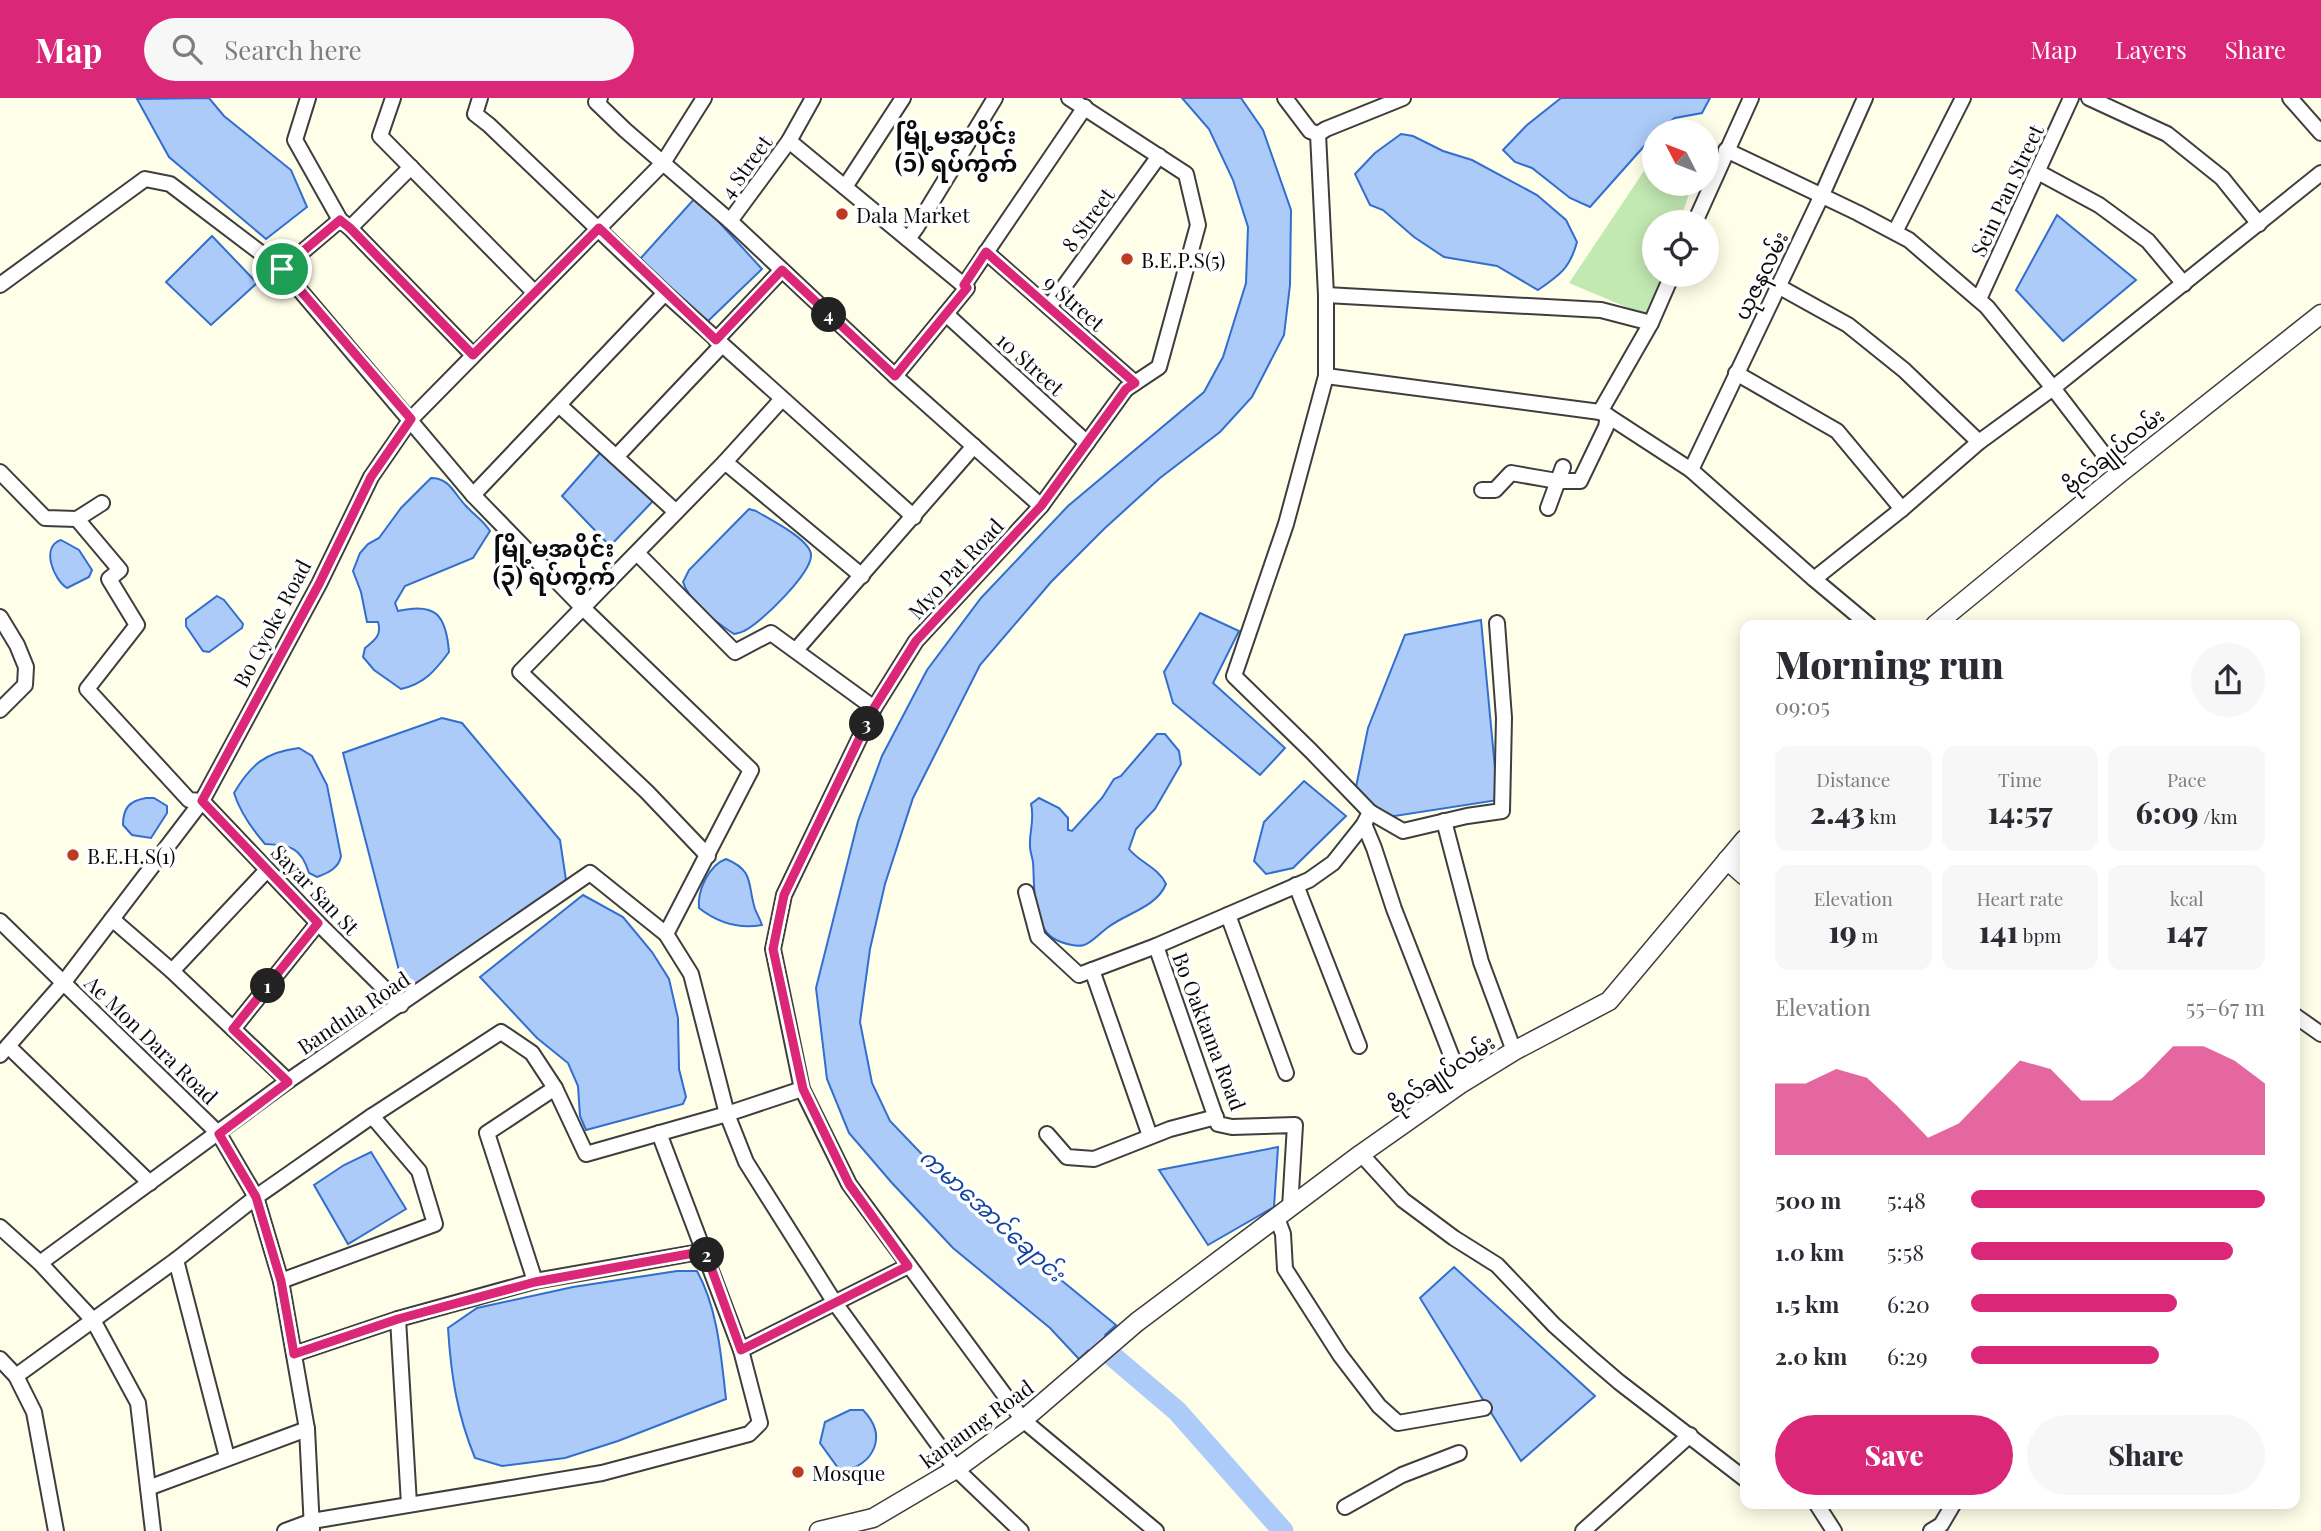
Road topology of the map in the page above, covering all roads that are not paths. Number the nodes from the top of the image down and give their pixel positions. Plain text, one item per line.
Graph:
1 (308, 98) edge
2 (393, 98) edge
3 (480, 98) edge
4 (600, 98) edge
5 (704, 98) edge
6 (813, 98) edge
7 (903, 98) edge
8 (995, 98) edge
9 (1069, 98) edge
10 (1285, 98) edge
11 (1403, 98) edge
12 (1751, 98) edge
13 (1865, 98) edge
14 (1964, 98) edge
15 (2071, 98) edge
16 (2089, 98) edge
17 (2290, 98) edge
18 (1085, 107) junction
19 (2321, 133) edge
20 (1318, 134) junction
21 (789, 141) junction
22 (1726, 150) junction
23 (1159, 156) junction
24 (663, 163) junction
25 (411, 167) junction
26 (2038, 172) junction
27 (2321, 173) edge
28 (845, 187) junction
29 (1821, 197) junction
30 (1700, 210) edge
31 (730, 221) junction
32 (345, 224) junction
33 (2259, 224) junction
34 (599, 228) junction
35 (1895, 232) junction
36 (908, 239) junction
37 (986, 252) junction
38 (282, 269) junction
39 (782, 270) junction
40 (2184, 284) junction
41 (0, 285) edge
42 (964, 285) junction
43 (1777, 286) junction
44 (1667, 287) edge
45 (534, 292) junction
46 (665, 293) junction
47 (1326, 295) junction
48 (1979, 299) junction
49 (1048, 307) junction
50 (946, 314) junction
51 (2321, 314) edge
52 (1651, 323) junction
53 (719, 342) junction
54 (473, 355) junction
55 (1736, 373) junction
56 (895, 376) junction
57 (1326, 376) junction
58 (1135, 383) junction
59 (2053, 388) junction
60 (782, 399) junction
61 (559, 405) junction
62 (1604, 414) junction
63 (411, 419) junction
64 (1979, 442) junction
65 (1087, 443) junction
66 (974, 446) junction
67 (616, 457) junction
68 (725, 462) junction
69 (1691, 470) junction
70 (0, 472) edge
71 (1560, 474) junction
72 (2119, 474) junction
73 (1482, 490) dead end
74 (474, 495) junction
75 (102, 503) dead end
76 (1041, 506) junction
77 (1548, 508) dead end
78 (1902, 509) junction
79 (676, 512) junction
80 (914, 517) junction
81 (77, 519) junction
82 (637, 553) junction
83 (862, 576) junction
84 (1814, 579) junction
85 (582, 607) junction
86 (1863, 620) edge
87 (1941, 620) edge
88 (1, 621) edge
89 (1497, 623) dead end
90 (796, 650) junction
91 (874, 708) junction
92 (0, 710) edge
93 (202, 801) junction
94 (1367, 818) junction
95 (1444, 821) junction
96 (1740, 845) edge
97 (708, 856) junction
98 (1727, 860) junction
99 (267, 870) junction
100 (1740, 872) edge
101 (1296, 886) junction
102 (1026, 892) dead end
103 (1228, 915) junction
104 (112, 919) junction
105 (318, 923) junction
106 (2, 927) edge
107 (666, 934) junction
108 (1156, 946) junction
109 (1092, 970) junction
110 (172, 971) junction
111 (64, 982) junction
112 (401, 1005) junction
113 (2300, 1018) edge
114 (233, 1029) junction
115 (2321, 1034) edge
116 (1359, 1046) dead end
117 (4, 1051) edge
118 (1514, 1051) junction
119 (1286, 1073) dead end
120 (288, 1082) junction
121 (1462, 1083) junction
122 (555, 1088) junction
123 (803, 1089) junction
124 (727, 1114) junction
125 (372, 1116) junction
126 (1216, 1117) junction
127 (659, 1133) junction
128 (219, 1134) junction
129 (1047, 1134) dead end
130 (1150, 1136) junction
131 (1361, 1154) junction
132 (150, 1183) junction
133 (256, 1197) junction
134 (1284, 1213) junction
135 (0, 1227) edge
136 (705, 1251) junction
137 (176, 1260) junction
138 (40, 1264) junction
139 (908, 1266) junction
140 (281, 1281) junction
141 (535, 1282) junction
142 (835, 1304) junction
143 (398, 1319) junction
144 (93, 1320) junction
145 (741, 1350) junction
146 (294, 1354) junction
147 (0, 1359) edge
148 (1076, 1373) joint
149 (16, 1376) junction
150 (1484, 1408) dead end
151 (1023, 1420) junction
152 (307, 1429) junction
153 (1690, 1435) junction
154 (1459, 1454) dead end
155 (227, 1457) junction
156 (956, 1469) junction
157 (1740, 1475) edge
158 (148, 1488) junction
159 (409, 1504) junction
160 (1345, 1507) dead end
161 (1820, 1509) edge
162 (1950, 1509) edge
163 (312, 1526) edge
164 (56, 1531) edge
165 (153, 1531) edge
166 (285, 1531) edge
167 (819, 1531) edge
168 (1021, 1531) edge
169 (1156, 1531) edge
170 (1583, 1531) edge
171 (1834, 1531) edge
172 (1931, 1531) edge

1 - 32 street
2 - 25 street
3 - 34 street
4 - 24 street
5 - 24 street, Bo Gyoke Road
6 - 21 street, 4 Street
7 - 28 street
8 - 36 street
9 - 18 street, Myo Pat Road
10 - 20 street
11 - 20 street
12 - 22 street
13 - 29 street, ယုဇနလမ်း
14 - 35 street
15 - 26 street, Sein Pan Street
16 - 33 street
17 - 19 street
18 - 23 street, Myo Pat Road
18 - 37 street
20 - 47 street
21 - 28 street
21 - 31 street, 4 Street
22 - 29 street
22 - 30 street
23 - 49 street, 8 Street
23 - 58 street, Myo Pat Road
24 - 31 street
24 - 34 street, Bo Gyoke Road
25 - 32 street
25 - 45 street
26 - 40 street
26 - 48 street, Sein Pan Street
27 - 33 street
28 - 36 street
29 - 35 street
29 - 43 street, ယုဇနလမ်း
31 - 39 street
32 - 38 street
32 - 54 street
33 - 40 street
34 - 45 street, Bo Gyoke Road
34 - 46 street
35 - 48 street
36 - 42 street
37 - 42 street
37 - 49 street, 9 Street
38 - 41 street
38 - 63 street
39 - 53 street
39 - 56 street
40 - 59 street
42 - 50 street
43 - 55 street, ယုဇနလမ်း
43 - 64 street
44 - 52 street
45 - 54 street, Bo Gyoke Road
46 - 53 street
46 - 61 street
47 - 52 street
47 - 57 street
48 - 59 street
49 - 58 street, 9 Street
50 - 56 street
50 - 65 street, 10 Street
51 - 72 street, ဗိုလ်ချုပ်လမ်း
52 - 62 street
53 - 60 street
53 - 67 street
54 - 63 street, Bo Gyoke Road
55 - 69 street, ယုဇနလမ်း
55 - 78 street
56 - 66 street
57 - 62 street
57 - 94 street
58 - 65 street, Myo Pat Road
59 - 64 street
59 - 72 street
60 - 68 street
60 - 80 street
61 - 67 street
61 - 74 street
62 - 69 street
62 - 71 street
63 - 74 street
63 - 93 street, Bo Gyoke Road
64 - 78 street
65 - 76 street, Myo Pat Road
66 - 76 street
66 - 80 street
67 - 79 street
68 - 79 street
68 - 83 street
69 - 84 street
70 - 81 street
71 - 73 street
71 - 77 street
72 - 87 street, ဗိုလ်ချုပ်လမ်း
74 - 85 street
75 - 81 street
76 - 91 street, Myo Pat Road
78 - 84 street
79 - 82 street
80 - 83 street
81 - 93 street, Sayar San St
82 - 85 street
82 - 90 street
83 - 90 street
84 - 86 street
85 - 97 street
85 - 97 street
88 - 92 street
89 - 95 street
90 - 91 street
91 - 123 street, Myo Pat Road
93 - 99 street, Sayar San St
93 - 104 street, Bo Gyoke Road
94 - 95 street
94 - 101 street, Bo Oaktama Road
94 - 121 street
95 - 118 street
96 - 98 street, ဗိုလ်ချုပ်လမ်း
97 - 107 street
98 - 100 street
98 - 118 street, ဗိုလ်ချုပ်လမ်း
99 - 105 street, Sayar San St
99 - 110 street
101 - 103 street, Bo Oaktama Road
101 - 116 street
102 - 109 street
103 - 108 street, Bo Oaktama Road
103 - 119 street
104 - 110 street
104 - 111 street, Bo Gyoke Road
105 - 112 street, Sayar San St
105 - 114 street
106 - 111 street, Ae Mon Dara Road
107 - 112 street, Bandula Road
107 - 124 street
108 - 109 street
108 - 126 street, Bo Oaktama Road
109 - 130 street
110 - 114 street
111 - 117 street, Bo Gyoke Road
111 - 128 street, Ae Mon Dara Road
112 - 120 street, Bandula Road
113 - 115 street
114 - 120 street
117 - 132 street
118 - 121 street, ဗိုလ်ချုပ်လမ်း
120 - 128 street, Bandula Road
121 - 131 street, ဗိုလ်ချုပ်လမ်း
122 - 125 street
122 - 127 street
122 - 141 street
123 - 124 street
123 - 139 street, Myo Pat Road
124 - 127 street
124 - 142 street
125 - 133 street
125 - 140 street
126 - 130 street
126 - 134 street, Bo Oaktama Road
127 - 136 street
128 - 132 street, Bandula Road
128 - 133 street, Ae Mon Dara Road
129 - 130 street
131 - 134 street, ဗိုလ်ချုပ်လမ်း
131 - 153 street
132 - 138 street, Bandula Road
133 - 137 street
133 - 140 street, Ae Mon Dara Road
134 - 148 street, ဗိုလ်ချုပ်လမ်း
134 - 150 street
135 - 138 street
136 - 141 street
136 - 145 street
137 - 144 street
137 - 155 street
138 - 144 street
139 - 142 street
139 - 151 street, Myo Pat Road
140 - 146 street, Ae Mon Dara Road
141 - 143 street
142 - 145 street
142 - 156 street
143 - 146 street
143 - 159 street
144 - 149 street
144 - 158 street
145 - 159 street
146 - 152 street, Ae Mon Dara Road
147 - 149 street
148 - 151 street, kanaung Road
149 - 164 street
151 - 156 street, kanaung Road
151 - 169 street, Myo Pat Road
152 - 155 street
152 - 163 street, Ae Mon Dara Road
153 - 157 street
153 - 170 street
154 - 160 street
155 - 158 street
156 - 167 street, kanaung Road
156 - 168 street
158 - 165 street
159 - 163 street
161 - 171 street
162 - 172 street
163 - 166 street

